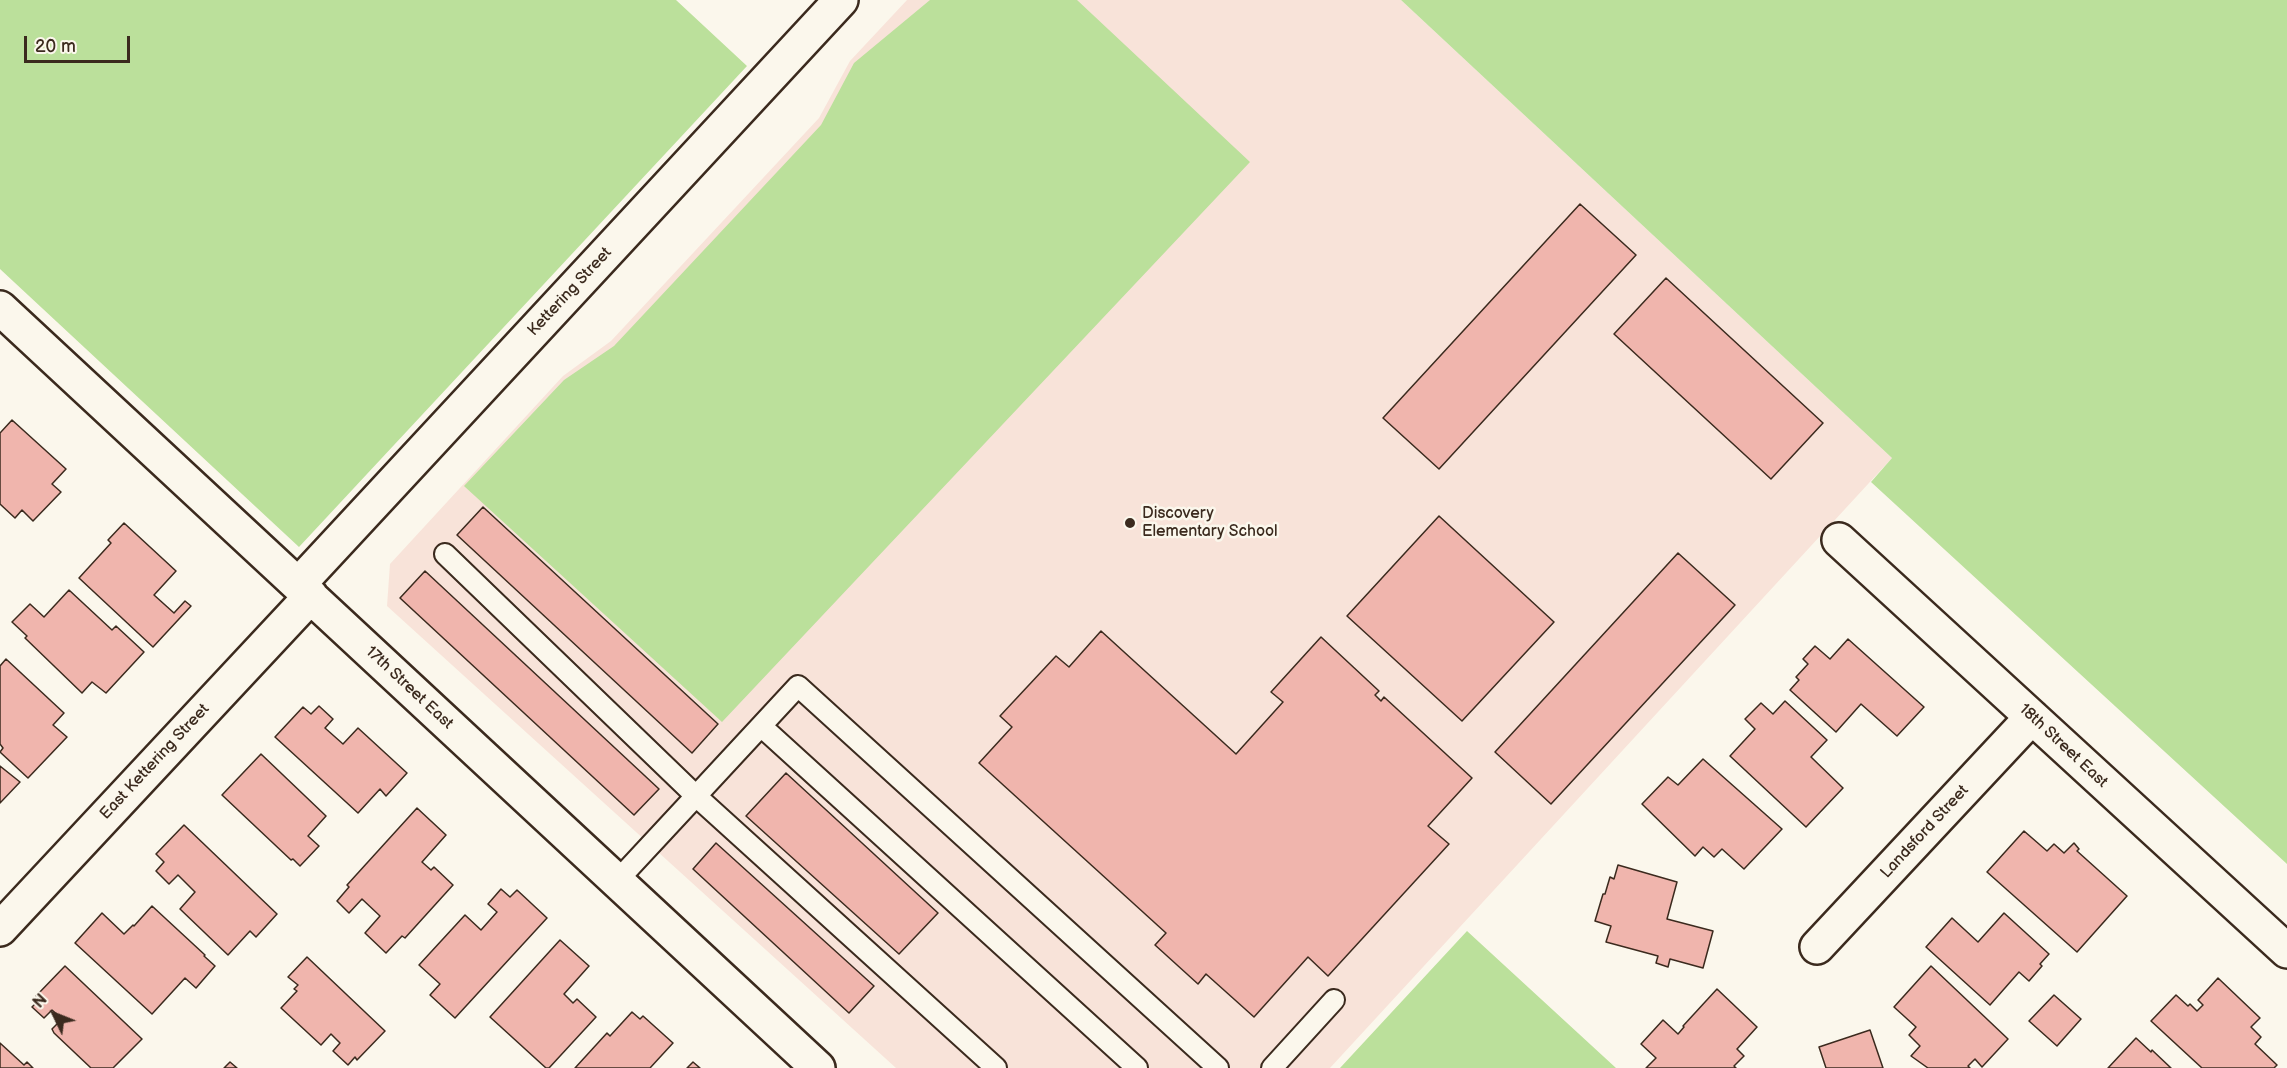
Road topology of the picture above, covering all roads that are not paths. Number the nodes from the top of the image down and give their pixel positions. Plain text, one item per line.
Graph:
1 (841, 0) edge
2 (0, 308) edge
3 (1839, 540) dead end
4 (445, 555) dead end
5 (304, 591) junction
6 (2032, 717) junction
7 (762, 726) junction
8 (696, 796) junction
9 (617, 881) junction
10 (0, 928) edge
11 (1817, 947) dead end
12 (2287, 951) edge
13 (1334, 1000) dead end
14 (818, 1068) edge
15 (996, 1068) edge
16 (1137, 1068) edge
17 (1218, 1068) edge
18 (1272, 1068) edge

1 - 5 street, Kettering Street
2 - 5 street, 17th Street East
3 - 6 street, 18th Street East
4 - 8 lane
5 - 9 street, 17th Street East
5 - 10 street, East Kettering Street
6 - 11 street, Landsford Street
6 - 12 street, 18th Street East
7 - 8 lane
7 - 16 lane
7 - 17 lane
8 - 9 lane
8 - 15 lane
9 - 14 street, 17th Street East
13 - 18 lane

